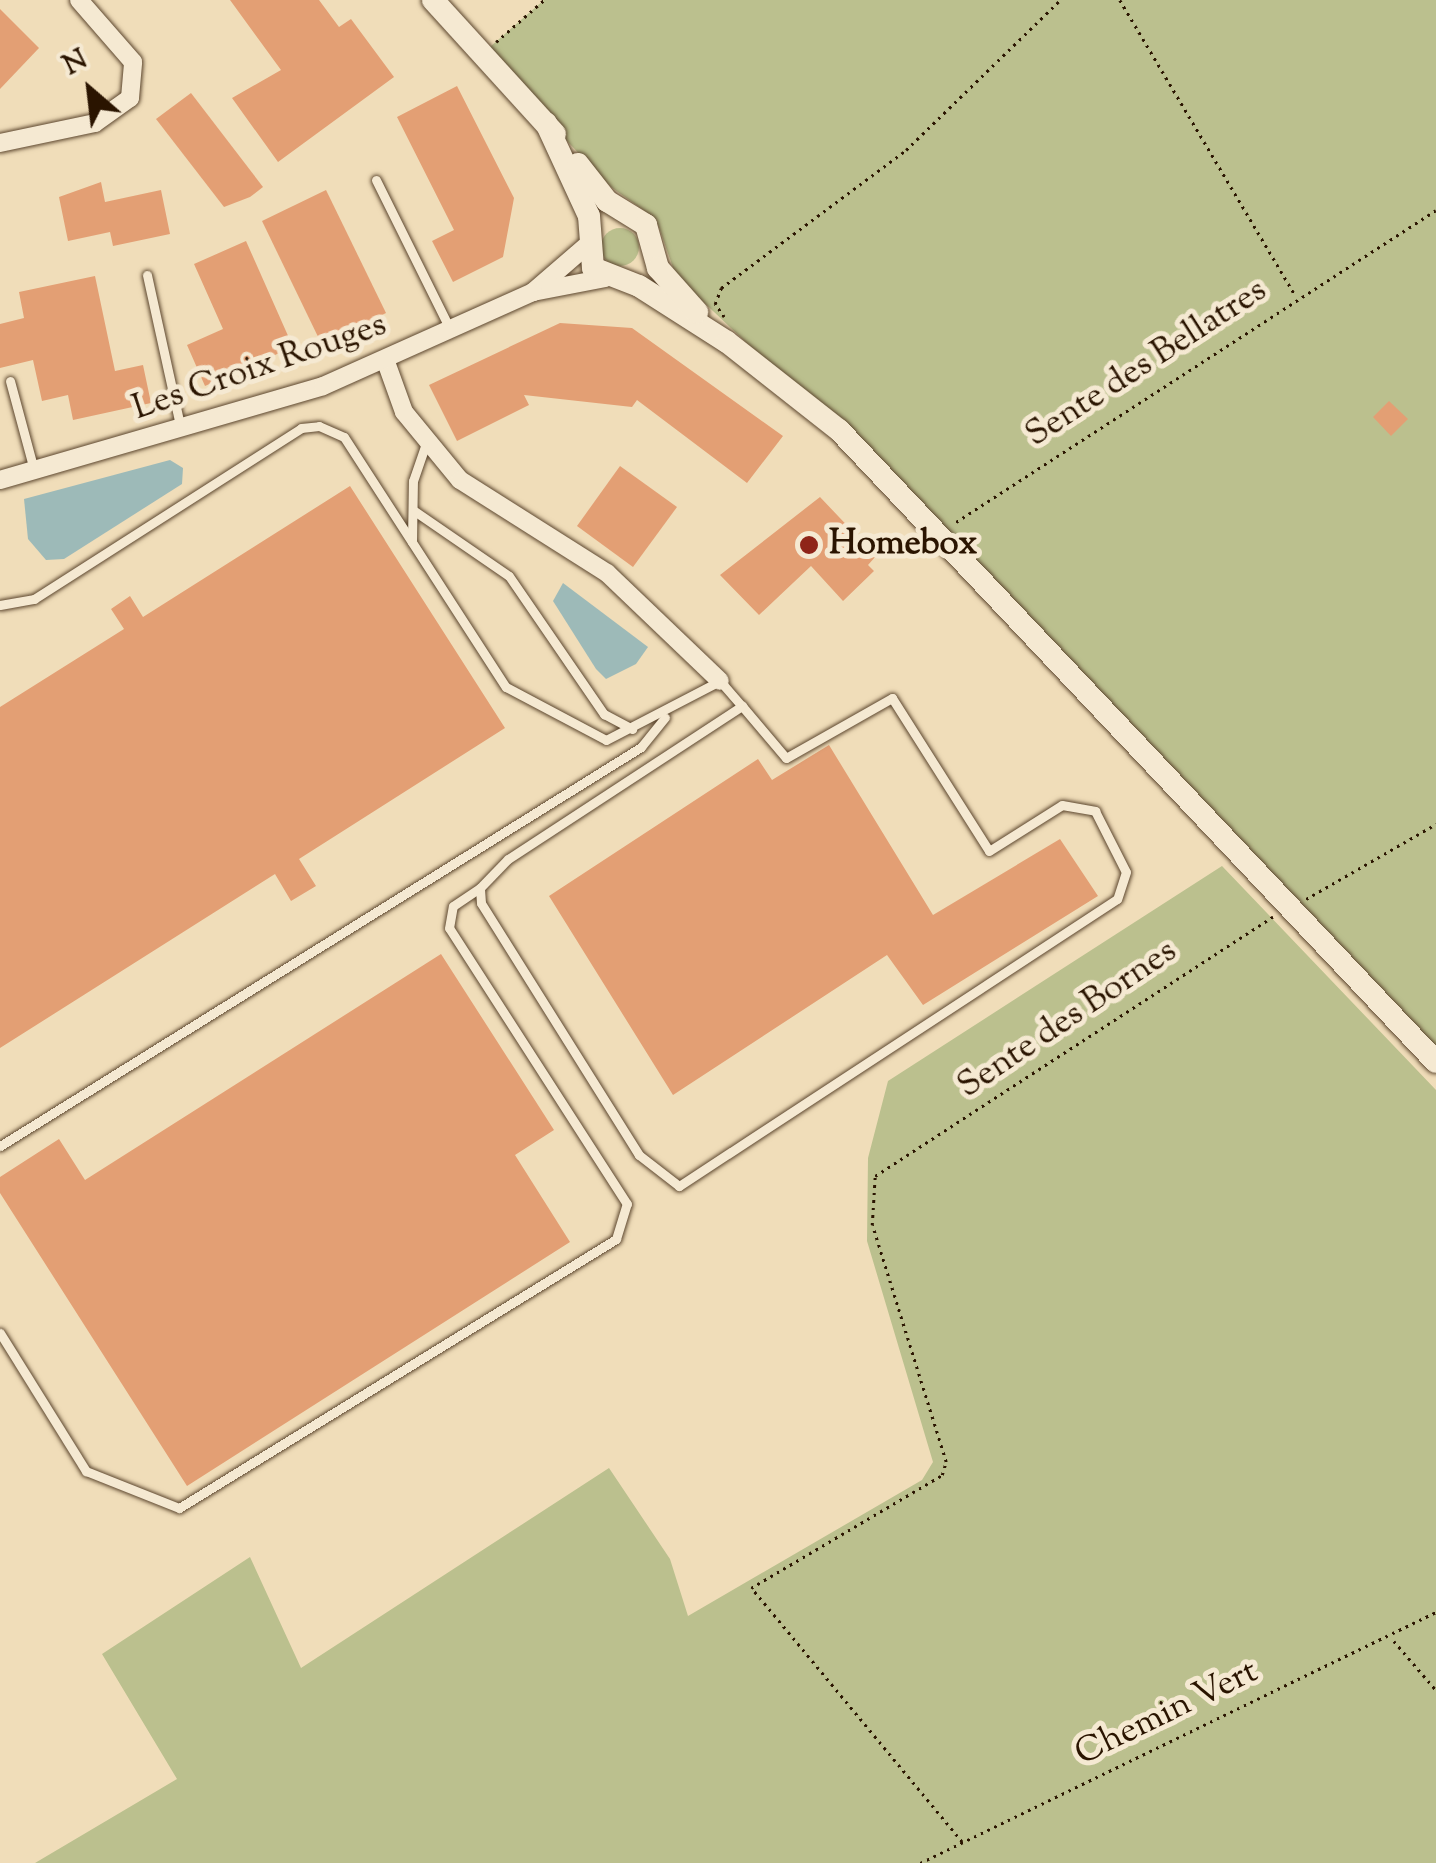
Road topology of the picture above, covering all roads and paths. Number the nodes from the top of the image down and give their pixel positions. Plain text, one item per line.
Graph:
1 (79, 0) edge
2 (433, 0) edge
3 (544, 0) edge
4 (1060, 0) edge
5 (1120, 0) edge
6 (484, 53) junction
7 (546, 123) junction
8 (0, 143) edge
9 (376, 180) dead end
10 (1436, 210) edge
11 (627, 214) junction
12 (587, 239) junction
13 (653, 251) junction
14 (147, 276) dead end
15 (615, 279) junction
16 (533, 292) junction
17 (1296, 297) junction
18 (451, 331) junction
19 (727, 342) junction
20 (386, 362) junction
21 (10, 382) dead end
22 (181, 433) junction
23 (426, 444) junction
24 (35, 474) junction
25 (0, 480) edge
26 (413, 510) junction
27 (941, 536) junction
28 (412, 542) junction
29 (0, 605) edge
30 (720, 681) junction
31 (742, 706) junction
32 (667, 715) junction
33 (633, 729) junction
34 (1436, 824) edge
35 (480, 888) junction
36 (1290, 908) junction
37 (1436, 1062) edge
38 (0, 1146) edge
39 (0, 1333) edge
40 (1436, 1612) edge
41 (1394, 1641) dead end
42 (1436, 1690) edge
43 (962, 1842) junction
44 (920, 1863) edge

1 - 8 street
2 - 6 street
3 - 6 path
4 - 19 path
5 - 17 path
6 - 7 street
7 - 11 street
7 - 12 street
9 - 18 lane
10 - 17 path, Sente des Bellatres
11 - 12 street
11 - 13 street
12 - 15 street
12 - 16 street, Les Croix Rouges
13 - 15 street
13 - 19 street
14 - 22 lane
15 - 16 street, Les Croix Rouges
15 - 19 street
16 - 18 street, Les Croix Rouges
17 - 27 path, Sente des Bellatres
18 - 20 street, Les Croix Rouges
19 - 27 street
20 - 22 street, Les Croix Rouges
20 - 23 street
21 - 24 lane
22 - 24 street, Les Croix Rouges
23 - 26 lane
23 - 30 street
24 - 25 street, Les Croix Rouges
26 - 28 lane
26 - 33 lane
27 - 36 street
28 - 29 lane
28 - 33 lane
30 - 31 lane
30 - 32 lane
31 - 35 lane
31 - 35 lane
32 - 33 lane
32 - 38 lane
34 - 36 path, Sente des Bornes
35 - 39 lane
36 - 37 street
36 - 43 path, Sente des Bornes
40 - 43 path, Chemin Vert
41 - 42 path
43 - 44 path, Chemin Vert

